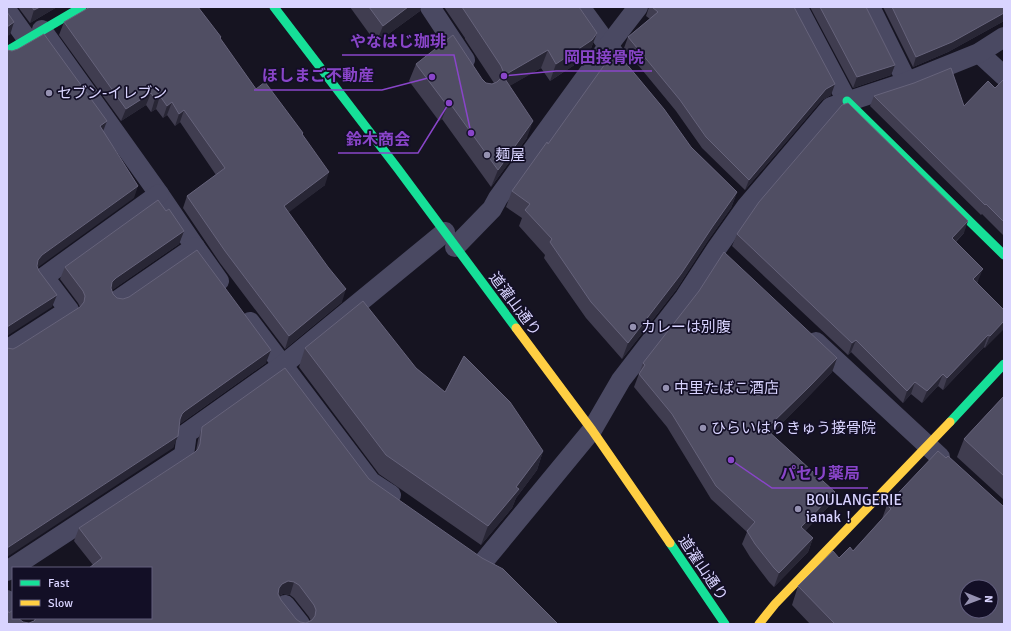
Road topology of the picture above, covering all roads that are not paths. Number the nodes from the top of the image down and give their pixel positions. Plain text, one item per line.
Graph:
1 (82, 7) edge
2 (274, 7) edge
3 (430, 7) edge
4 (580, 7) edge
5 (638, 7) edge
6 (796, 7) edge
7 (870, 7) edge
8 (7, 11) edge
9 (34, 34) junction
10 (1004, 37) edge
11 (608, 46) junction
12 (7, 51) edge
13 (979, 53) junction
14 (627, 70) edge
15 (1004, 76) edge
16 (477, 77) edge
17 (907, 82) junction
18 (847, 101) junction
19 (159, 194) junction
20 (450, 239) junction
21 (195, 247) junction
22 (1004, 255) edge
23 (118, 300) edge
24 (805, 331) edge
25 (7, 350) edge
26 (1004, 364) edge
27 (283, 365) junction
28 (592, 430) junction
29 (928, 446) junction
30 (954, 470) edge
31 (403, 504) edge
32 (485, 560) edge
33 (13, 567) edge
34 (285, 605) edge
35 (300, 624) edge
36 (725, 624) edge
37 (759, 624) edge

1 - 9 main road
2 - 20 main road, 道灌山通り
3 - 16 lane
4 - 11 lane
5 - 11 lane
6 - 18 lane
7 - 17 lane
8 - 9 lane
9 - 12 main road
9 - 19 lane
10 - 13 lane
11 - 14 lane
11 - 20 lane
13 - 15 lane
13 - 17 lane
17 - 18 lane
18 - 22 main road
18 - 28 lane
19 - 21 lane
19 - 25 lane
20 - 27 lane
20 - 28 main road, 道灌山通り
21 - 23 lane
21 - 27 lane
24 - 29 lane
26 - 29 main road
27 - 31 lane
27 - 33 lane
28 - 32 lane
28 - 36 main road, 道灌山通り
29 - 30 lane
29 - 37 main road
34 - 35 lane

